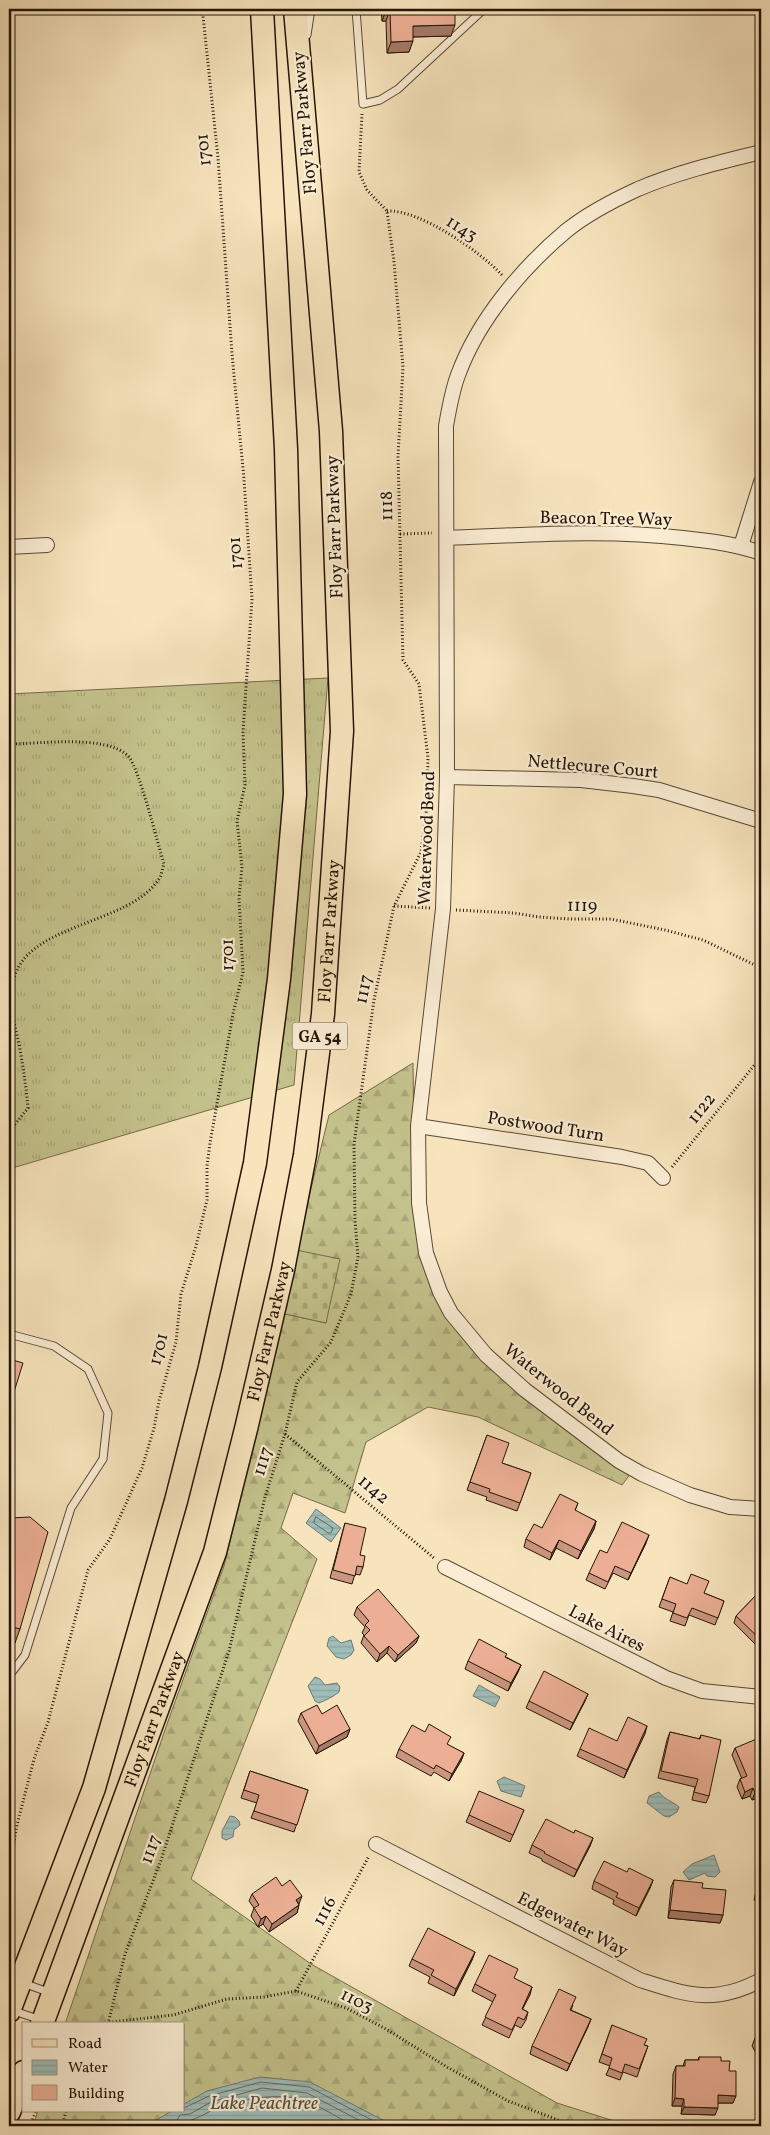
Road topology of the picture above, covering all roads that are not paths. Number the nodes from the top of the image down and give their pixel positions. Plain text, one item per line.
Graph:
1 (262, 9) edge
2 (294, 9) edge
3 (310, 9) edge
4 (356, 9) edge
5 (484, 9) edge
6 (301, 80) junction
7 (761, 152) edge
8 (761, 482) edge
9 (447, 535) junction
10 (47, 545) dead end
11 (742, 546) junction
12 (9, 547) edge
13 (761, 553) edge
14 (447, 777) junction
15 (761, 821) edge
16 (418, 1126) junction
17 (663, 1178) road end
18 (9, 1334) edge
19 (761, 1509) edge
20 (445, 1567) road end
21 (9, 1675) edge
22 (761, 1697) edge
23 (376, 1844) road end
24 (15, 1980) edge
25 (761, 1980) edge
26 (53, 1994) junction
27 (9, 2009) edge
28 (42, 2022) edge
29 (22, 2077) edge
30 (9, 2112) edge

1 - 24 main road, Floy Farr Parkway / GA 54
2 - 6 main road, Floy Farr Parkway / GA 54
3 - 6 lane
4 - 5 lane
6 - 26 main road, Floy Farr Parkway / GA 54
7 - 9 street, Waterwood Bend
8 - 11 street
9 - 11 street, Beacon Tree Way
9 - 14 street, Waterwood Bend
10 - 12 street
11 - 13 street, Beacon Tree Way
14 - 15 street, Nettlecure Court
14 - 16 street, Waterwood Bend
16 - 17 street, Postwood Turn
16 - 19 street, Waterwood Bend
18 - 21 lane
20 - 22 street, Lake Aires
23 - 25 street, Edgewater Way
24 - 26 lane
24 - 27 main road, Floy Farr Parkway / GA 54
26 - 28 main road, Floy Farr Parkway / GA 54
27 - 28 lane
29 - 30 main road

